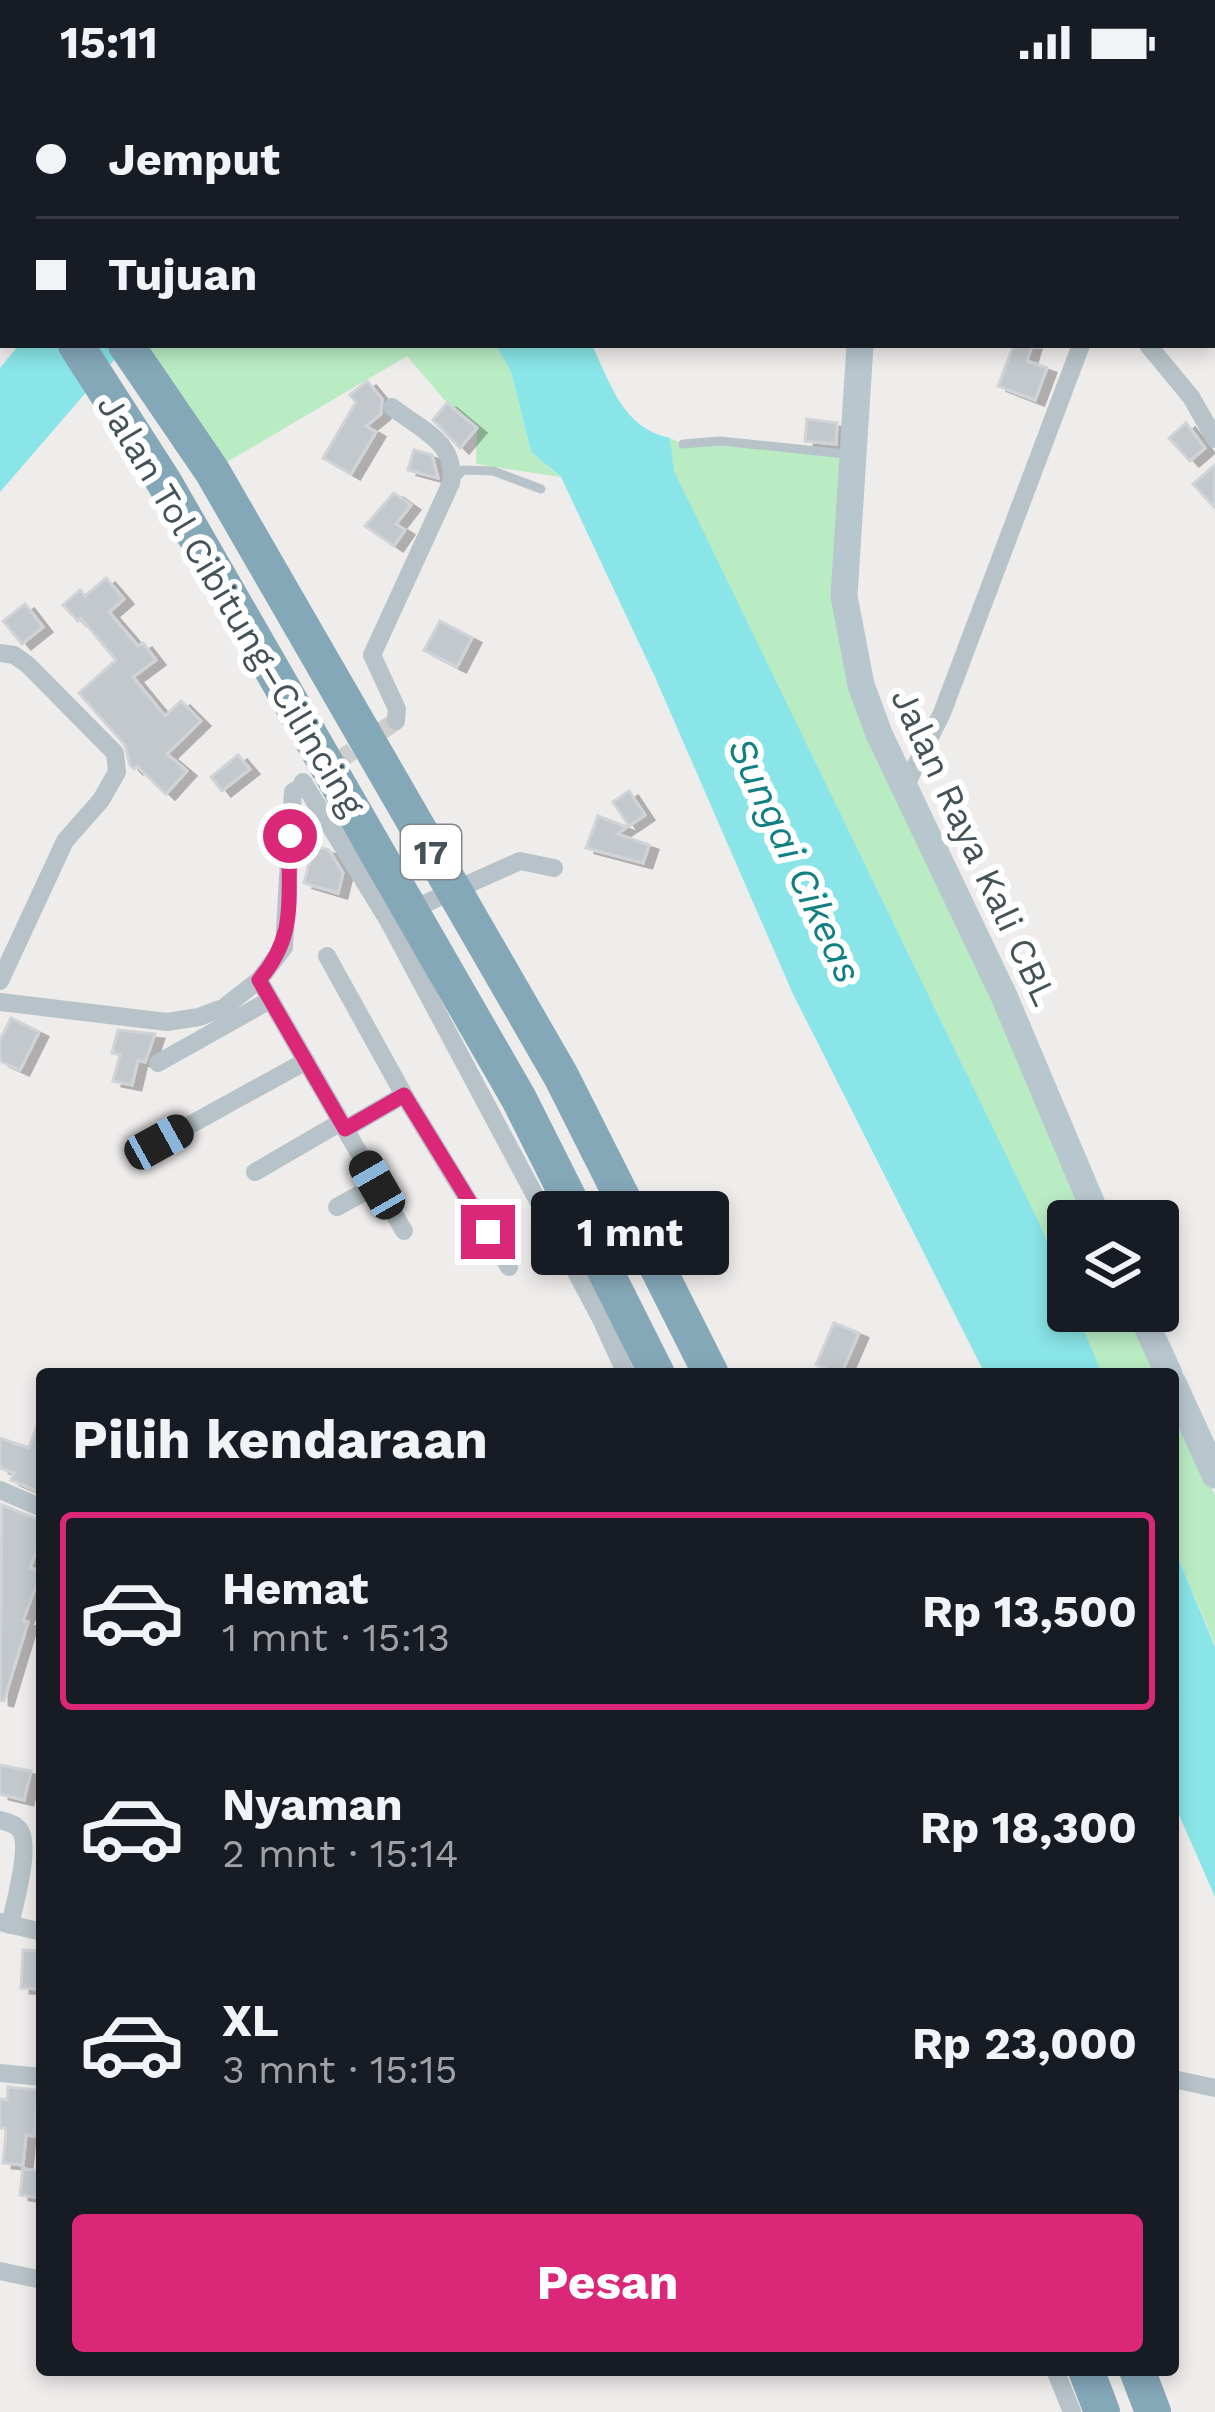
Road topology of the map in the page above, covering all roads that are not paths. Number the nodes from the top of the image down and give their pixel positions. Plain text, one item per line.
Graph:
1 (78, 348) edge
2 (128, 348) edge
3 (860, 348) edge
4 (1080, 348) edge
5 (1150, 348) edge
6 (392, 407) dead end
7 (1215, 440) edge
8 (683, 445) dead end
9 (852, 455) junction
10 (451, 483) junction
11 (542, 489) dead end
12 (0, 653) edge
13 (396, 721) dead end
14 (905, 787) junction
15 (554, 868) dead end
16 (388, 920) junction
17 (326, 956) dead end
18 (259, 980) junction
19 (0, 981) edge
20 (270, 1000) junction
21 (0, 1002) edge
22 (306, 1061) junction
23 (158, 1063) dead end
24 (404, 1095) junction
25 (343, 1126) junction
26 (159, 1142) dead end
27 (255, 1172) dead end
28 (377, 1185) junction
29 (1090, 1200) edge
30 (337, 1207) dead end
31 (404, 1231) dead end
32 (509, 1267) dead end
33 (1150, 1332) edge
34 (623, 1368) edge
35 (654, 1368) edge
36 (708, 1368) edge
37 (1166, 1368) edge
38 (1179, 1396) edge
39 (1215, 1475) edge
40 (0, 1490) edge
41 (36, 1505) edge
42 (0, 1820) edge
43 (5, 1924) edge
44 (36, 1931) edge
45 (0, 2073) edge
46 (36, 2076) edge
47 (1179, 2080) edge
48 (1215, 2088) edge
49 (0, 2271) edge
50 (36, 2279) edge
51 (1057, 2376) edge
52 (1088, 2376) edge
53 (1139, 2376) edge
54 (1072, 2412) edge
55 (1102, 2412) edge
56 (1153, 2412) edge

1 - 35 highway, Jalan Tol Cibitung–Cilincing / 17
2 - 36 highway, Jalan Tol Cibitung–Cilincing / 17
3 - 9 street, Jalan Raya Kali CBL
4 - 14 street
5 - 7 street
6 - 10 street
8 - 9 lane
9 - 14 street, Jalan Raya Kali CBL
10 - 11 lane
10 - 13 street
12 - 19 street
14 - 29 street, Jalan Raya Kali CBL
15 - 16 street
16 - 18 street
16 - 34 street
17 - 24 street
18 - 20 street
18 - 21 street
20 - 22 street
20 - 23 street
22 - 25 street
22 - 26 street
24 - 25 street
24 - 32 street
25 - 27 street
25 - 28 street
28 - 30 street
28 - 31 street
33 - 37 street
38 - 39 street
40 - 41 street
42 - 43 street
43 - 44 street
45 - 46 street
47 - 48 street
49 - 50 street
51 - 54 street
52 - 55 highway
53 - 56 highway

